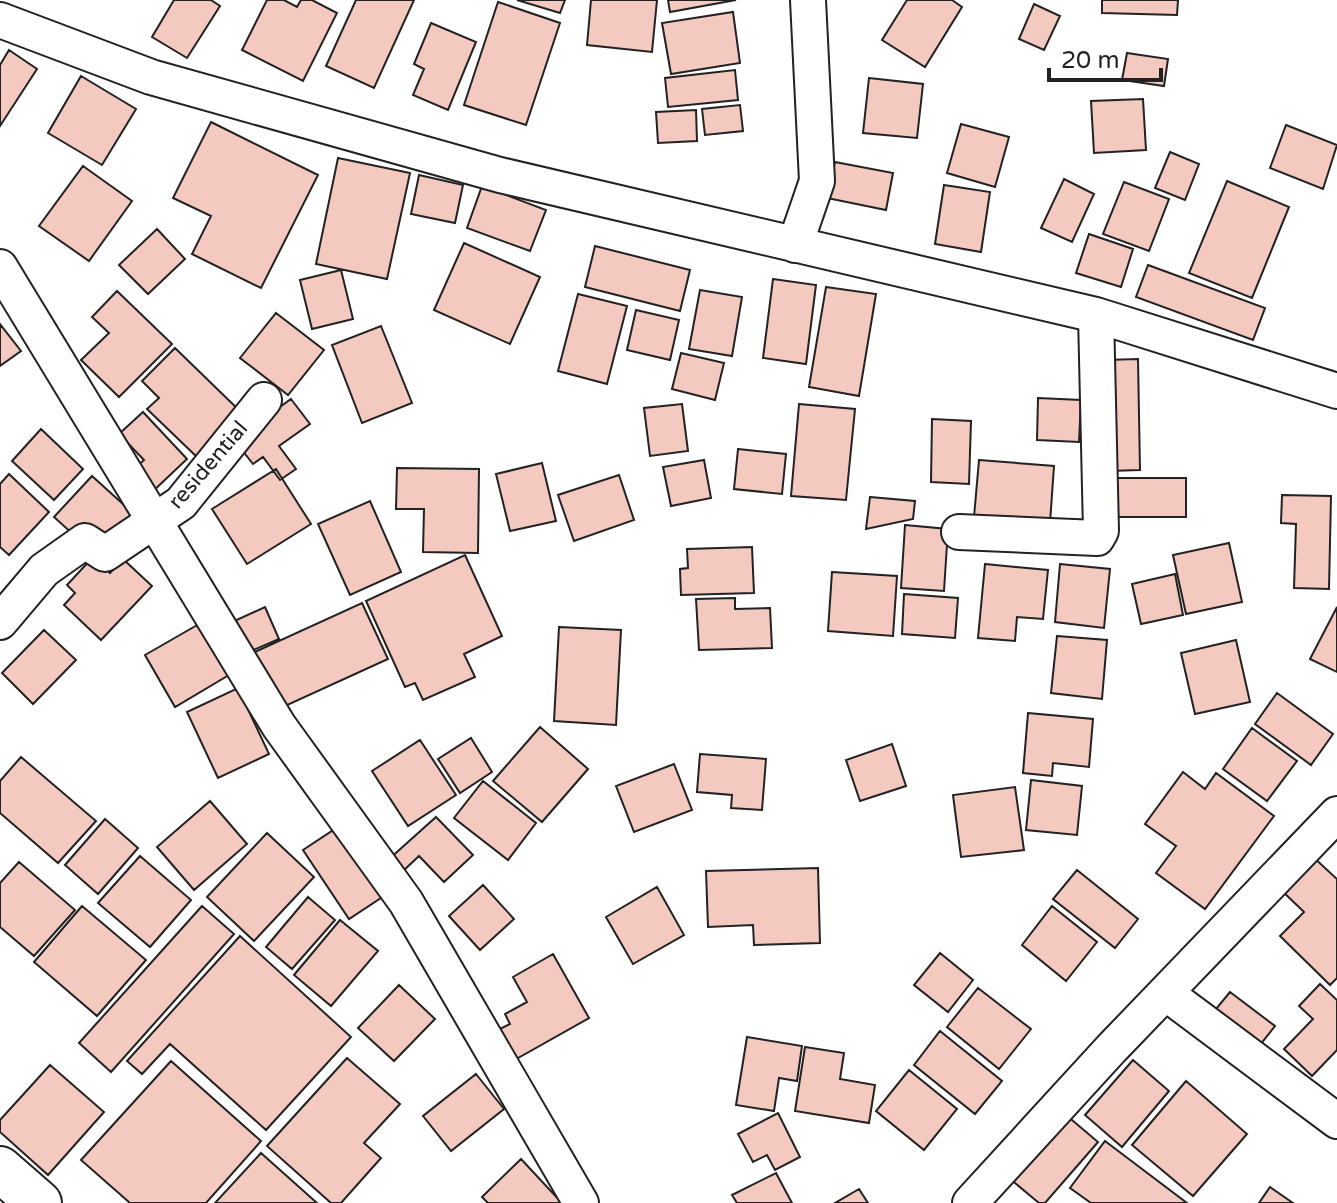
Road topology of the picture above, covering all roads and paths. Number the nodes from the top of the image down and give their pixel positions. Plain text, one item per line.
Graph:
1 (808, 0) edge
2 (0, 20) edge
3 (795, 245) junction
4 (0, 267) edge
5 (1096, 315) junction
6 (1337, 391) edge
7 (264, 400) dead end
8 (155, 521) junction
9 (959, 532) dead end
10 (0, 622) edge
11 (1337, 814) edge
12 (1167, 994) junction
13 (1337, 1121) edge
14 (0, 1169) edge
15 (39, 1203) edge
16 (581, 1203) edge
17 (970, 1203) edge

1 - 3 street
2 - 3 street
3 - 5 street
4 - 8 street
5 - 6 street
5 - 9 street
7 - 8 street, residential
8 - 10 street, residential
8 - 16 street
11 - 12 street
12 - 13 street
12 - 17 street
14 - 15 main road

